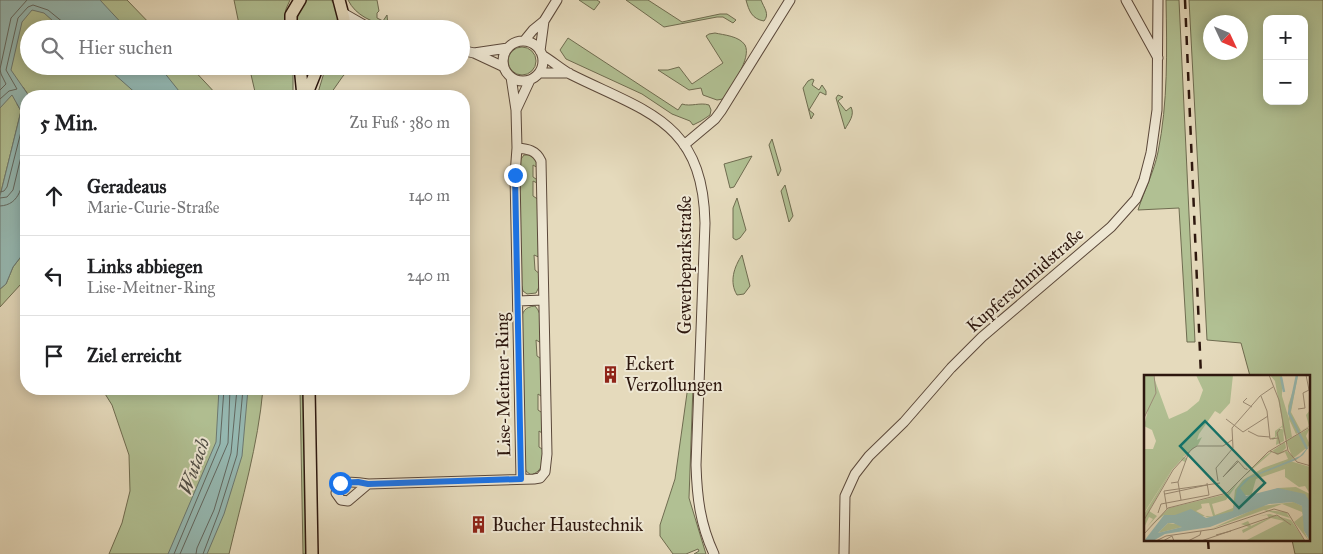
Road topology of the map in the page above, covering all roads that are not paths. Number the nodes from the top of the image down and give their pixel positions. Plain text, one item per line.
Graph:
1 (300, 0) edge
2 (339, 0) edge
3 (558, 0) edge
4 (790, 0) edge
5 (1126, 0) edge
6 (1158, 0) edge
7 (343, 13) junction
8 (291, 20) edge
9 (343, 20) edge
10 (355, 20) edge
11 (544, 21) junction
12 (524, 42) junction
13 (508, 48) junction
14 (470, 52) edge
15 (474, 53) junction
16 (541, 53) junction
17 (1158, 58) junction
18 (504, 66) junction
19 (568, 73) junction
20 (539, 74) junction
21 (301, 75) edge
22 (314, 75) edge
23 (511, 78) junction
24 (530, 80) junction
25 (303, 90) edge
26 (307, 90) edge
27 (516, 110) junction
28 (684, 145) junction
29 (517, 148) junction
30 (543, 300) junction
31 (518, 301) junction
32 (309, 395) edge
33 (521, 479) junction
34 (368, 484) dead end
35 (312, 554) edge
36 (714, 554) edge
37 (844, 554) edge

1 - 8 main road
2 - 7 main road
3 - 11 street
4 - 28 street
5 - 17 street
6 - 17 street, Kupferschmidstraße
7 - 9 main road
7 - 10 street
11 - 12 street
11 - 16 street
12 - 13 street
12 - 16 street, Gewerbeparkstraße
13 - 15 street
13 - 18 street
14 - 15 street
15 - 18 street
16 - 19 street, Gewerbeparkstraße
16 - 20 street
17 - 37 street, Kupferschmidstraße
18 - 23 street
19 - 20 street, Gewerbeparkstraße
19 - 28 street, Gewerbeparkstraße
20 - 24 street
21 - 25 main road
22 - 26 main road
23 - 24 street
23 - 27 street, Lise-Meitner-Ring
24 - 27 street, Lise-Meitner-Ring
27 - 29 street, Lise-Meitner-Ring
28 - 36 street, Gewerbeparkstraße
29 - 30 street, Lise-Meitner-Ring
29 - 31 street, Lise-Meitner-Ring
30 - 31 street, Lise-Meitner-Ring
30 - 33 street, Lise-Meitner-Ring
31 - 33 street, Lise-Meitner-Ring
32 - 35 main road
33 - 34 street

